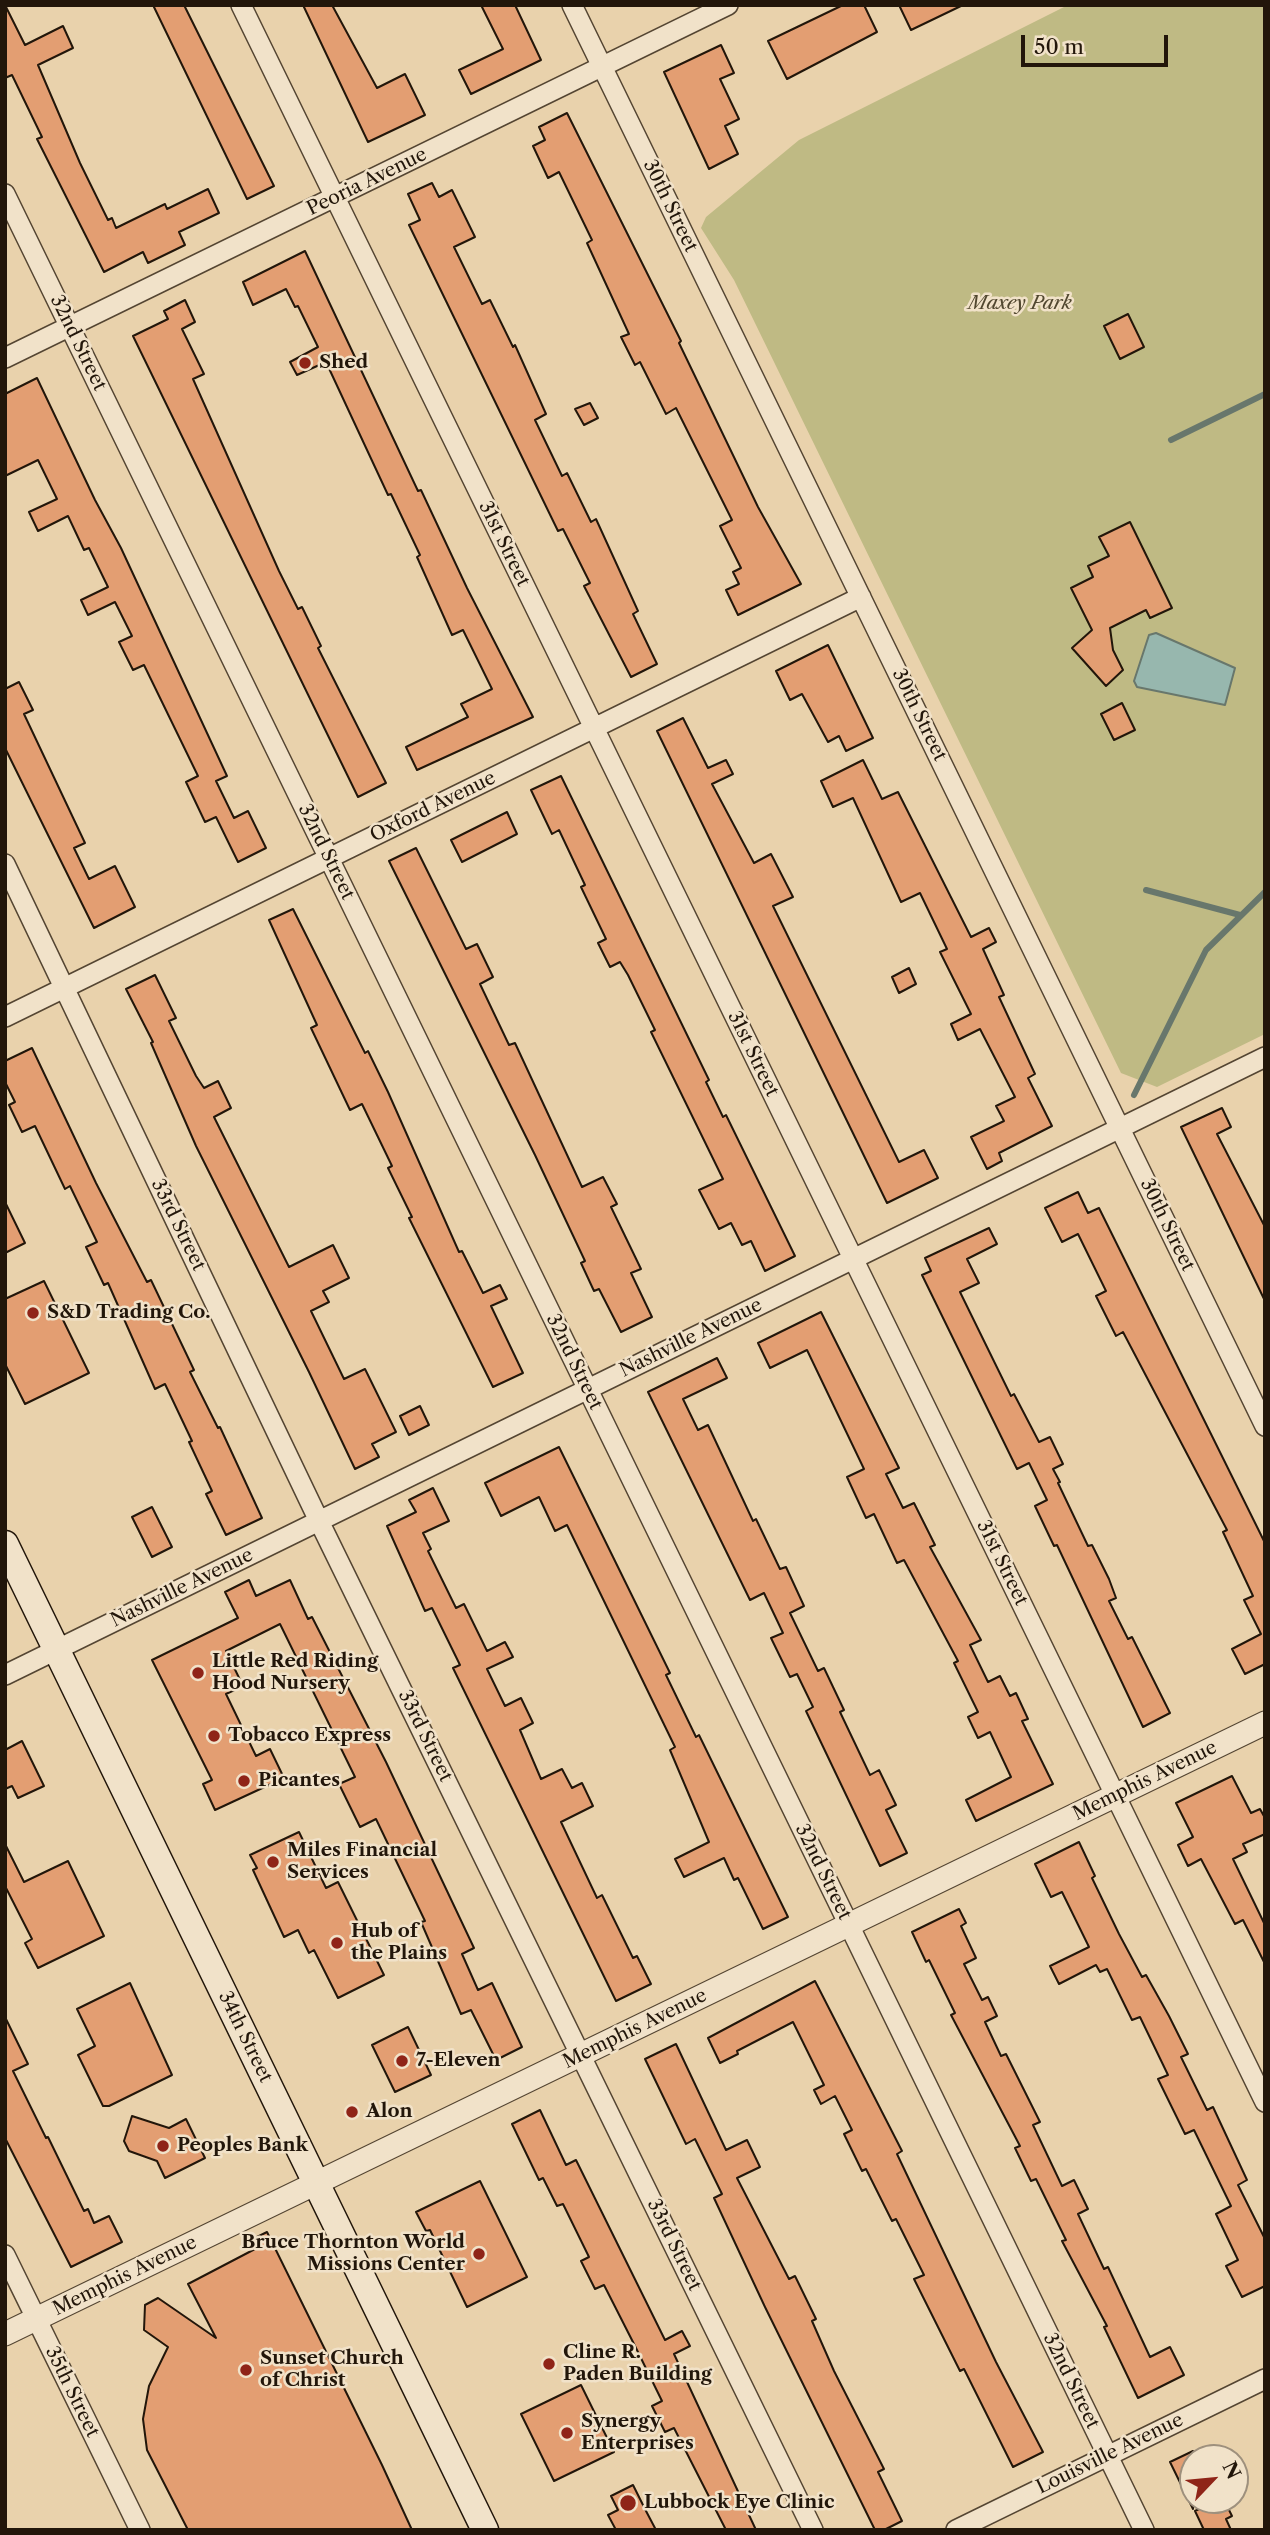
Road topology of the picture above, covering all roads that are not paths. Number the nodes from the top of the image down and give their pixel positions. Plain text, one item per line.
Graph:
1 (241, 5) edge
2 (572, 5) edge
3 (728, 5) edge
4 (602, 67) junction
5 (5, 194) edge
6 (335, 198) junction
7 (70, 327) junction
8 (5, 358) edge
9 (861, 597) junction
10 (594, 728) junction
11 (329, 858) junction
12 (5, 864) edge
13 (65, 988) junction
14 (5, 1017) edge
15 (1265, 1057) edge
16 (1120, 1128) junction
17 (853, 1259) junction
18 (587, 1390) junction
19 (1265, 1426) edge
20 (319, 1521) junction
21 (5, 1544) edge
22 (57, 1650) junction
23 (5, 1675) edge
24 (1265, 1723) edge
25 (1115, 1796) junction
26 (849, 1925) junction
27 (581, 2055) junction
28 (1265, 2102) edge
29 (316, 2184) junction
30 (5, 2255) edge
31 (36, 2319) junction
32 (5, 2334) edge
33 (1265, 2379) edge
34 (1108, 2455) junction
35 (140, 2530) edge
36 (485, 2530) edge
37 (813, 2530) edge
38 (956, 2530) edge
39 (1144, 2530) edge

1 - 6 street, 31st Street
2 - 4 street, 30th Street
3 - 4 street, Peoria Avenue
4 - 6 street, Peoria Avenue
4 - 9 street, 30th Street
5 - 7 street, 32nd Street
6 - 7 street, Peoria Avenue
6 - 10 street, 31st Street
7 - 8 street, Peoria Avenue
7 - 11 street, 32nd Street
9 - 10 street, Oxford Avenue
9 - 16 street, 30th Street
10 - 11 street, Oxford Avenue
10 - 17 street, 31st Street
11 - 13 street, Oxford Avenue
11 - 18 street, 32nd Street
12 - 13 street, 33rd Street
13 - 14 street, Oxford Avenue
13 - 20 street, 33rd Street
15 - 16 street, Nashville Avenue
16 - 17 street, Nashville Avenue
16 - 19 street, 30th Street
17 - 18 street, Nashville Avenue
17 - 25 street, 31st Street
18 - 20 street, Nashville Avenue
18 - 26 street, 32nd Street
20 - 22 street, Nashville Avenue
20 - 27 street, 33rd Street
21 - 22 main road, 34th Street
22 - 23 street, Nashville Avenue
22 - 29 main road, 34th Street
24 - 25 street, Memphis Avenue
25 - 26 street, Memphis Avenue
25 - 28 street, 31st Street
26 - 27 street, Memphis Avenue
26 - 34 street, 32nd Street
27 - 29 street, Memphis Avenue
27 - 37 street, 33rd Street
29 - 31 street, Memphis Avenue
29 - 36 main road, 34th Street
30 - 31 street, 35th Street
31 - 32 street, Memphis Avenue
31 - 35 street, 35th Street
33 - 34 street, Louisville Avenue
34 - 38 street, Louisville Avenue
34 - 39 street, 32nd Street

